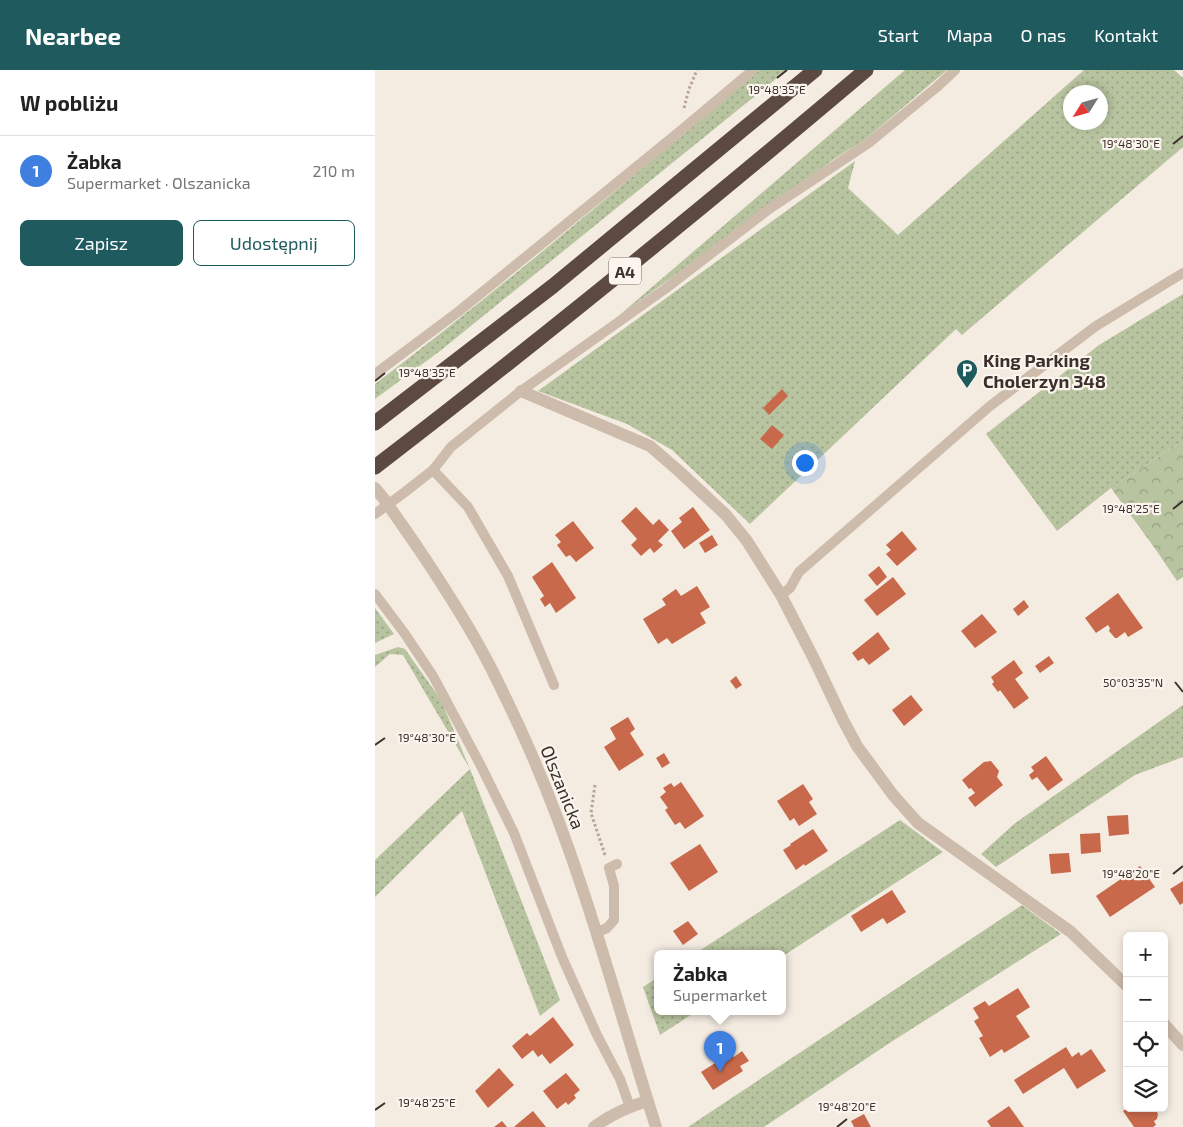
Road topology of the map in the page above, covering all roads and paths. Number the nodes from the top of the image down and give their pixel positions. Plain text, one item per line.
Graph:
1 (697, 70) edge
2 (753, 70) edge
3 (815, 70) edge
4 (866, 70) edge
5 (955, 70) edge
6 (678, 133) junction
7 (1183, 273) edge
8 (375, 374) edge
9 (521, 391) junction
10 (375, 423) edge
11 (375, 467) edge
12 (433, 470) junction
13 (375, 488) edge
14 (375, 514) edge
15 (375, 594) edge
16 (781, 595) junction
17 (554, 685) dead end
18 (595, 786) dead end
19 (613, 866) joint
20 (597, 932) junction
21 (1123, 982) edge
22 (1168, 1028) edge
23 (1183, 1045) edge
24 (647, 1101) junction
25 (630, 1107) junction
26 (594, 1127) edge
27 (656, 1127) edge

1 - 6 path
2 - 6 lane
3 - 10 highway, A4
4 - 11 highway, A4
5 - 9 lane
6 - 8 lane
7 - 16 lane
9 - 12 lane
9 - 16 street
12 - 14 lane
12 - 17 lane
13 - 20 street, Olszanicka, bridge
15 - 25 lane
16 - 21 street
18 - 19 path
19 - 20 lane
20 - 24 street, Olszanicka
22 - 23 street
24 - 25 street
24 - 27 street, Olszanicka
25 - 26 street

